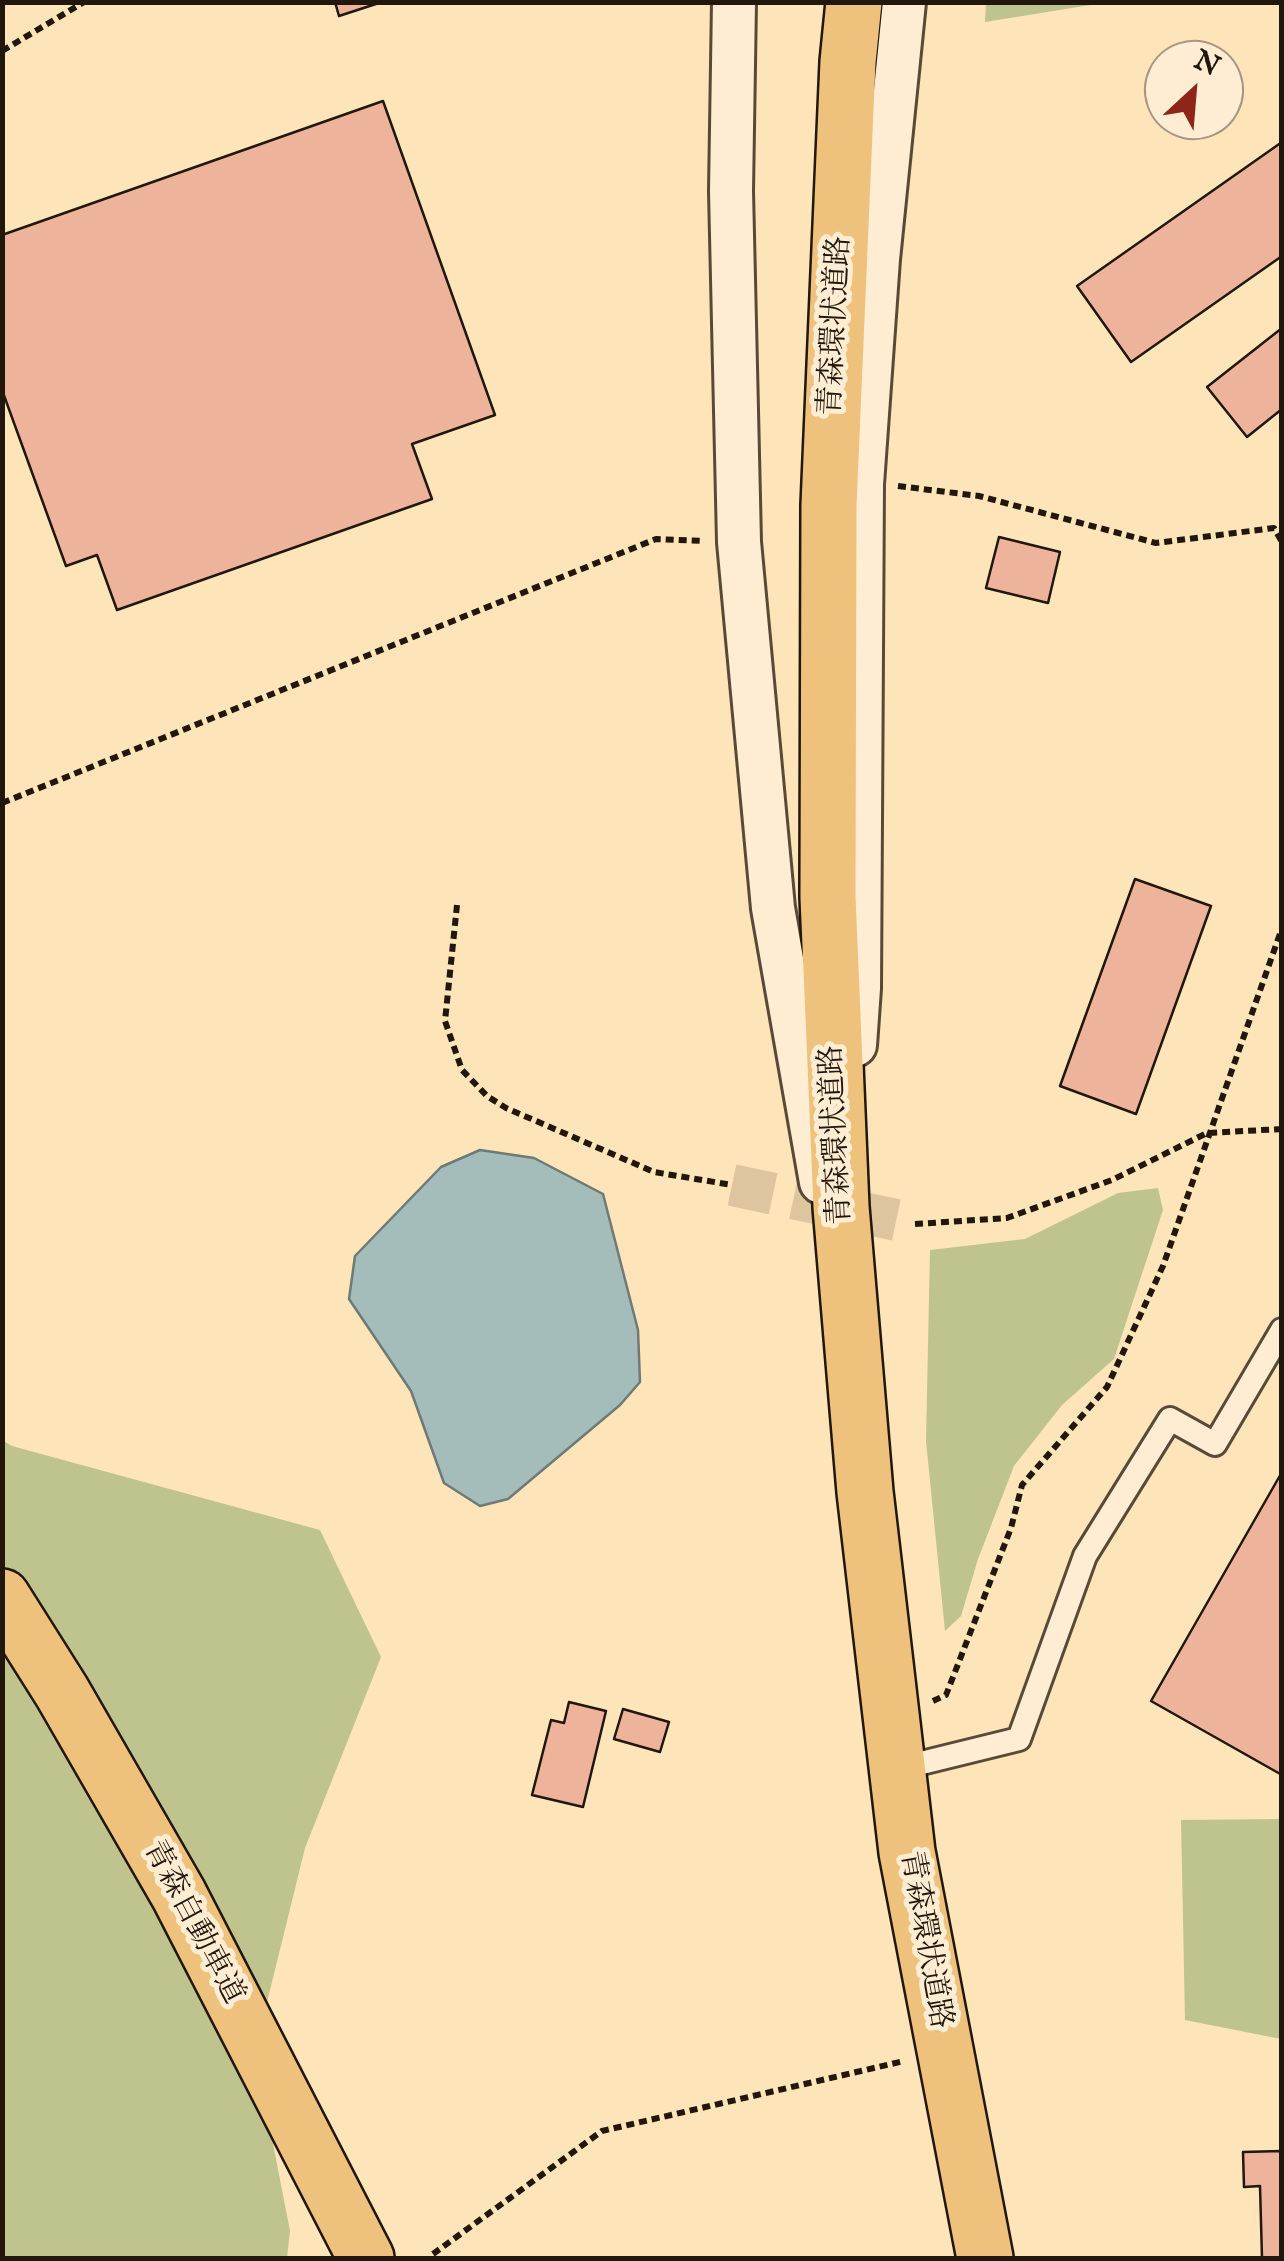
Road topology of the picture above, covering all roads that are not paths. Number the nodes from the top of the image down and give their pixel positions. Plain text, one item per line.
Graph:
1 (734, 2) edge
2 (854, 2) edge
3 (904, 2) edge
4 (841, 1206) junction
5 (848, 1315) junction
6 (1282, 1330) edge
7 (2, 1597) edge
8 (894, 1744) junction
9 (366, 2258) edge
10 (985, 2258) edge

1 - 5 street
2 - 4 highway, 青森環状道路
3 - 4 street
4 - 5 highway, 青森環状道路
5 - 8 highway, 青森環状道路
6 - 8 lane
7 - 9 highway, 青森自動車道
8 - 10 highway, 青森環状道路

